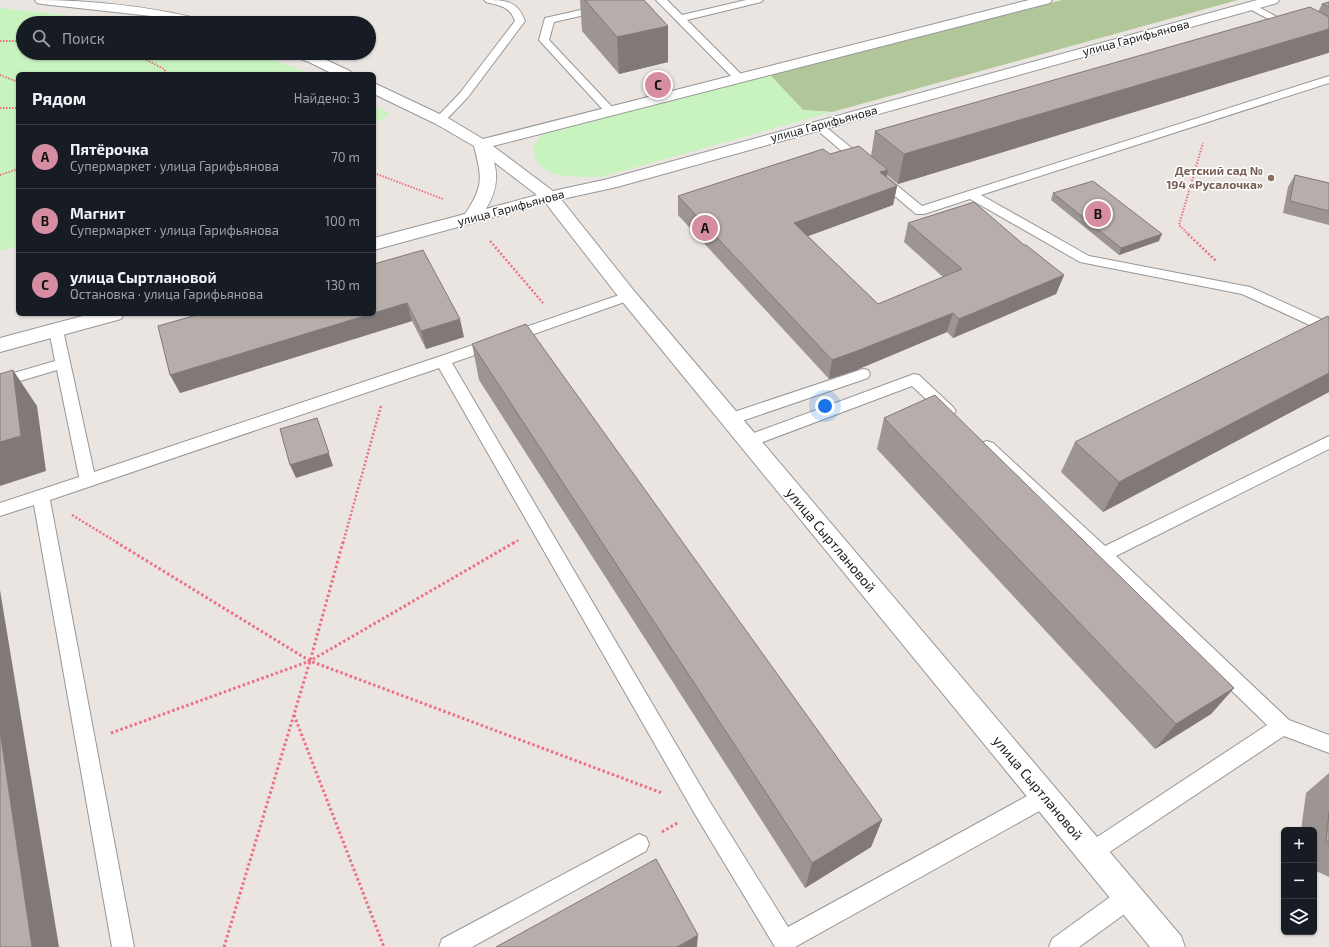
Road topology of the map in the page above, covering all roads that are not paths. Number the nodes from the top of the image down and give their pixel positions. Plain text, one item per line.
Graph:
1 (42, 0) edge
2 (489, 0) edge
3 (638, 0) edge
4 (661, 0) edge
5 (758, 0) edge
6 (1045, 0) edge
7 (1272, 0) edge
8 (1251, 6) junction
9 (168, 16) edge
10 (680, 19) junction
11 (1329, 49) edge
12 (316, 60) edge
13 (341, 72) edge
14 (739, 78) junction
15 (1329, 80) edge
16 (376, 89) edge
17 (610, 111) junction
18 (440, 120) junction
19 (817, 125) junction
20 (481, 144) junction
21 (972, 195) junction
22 (550, 197) junction
23 (471, 218) junction
24 (376, 243) edge
25 (628, 296) junction
26 (107, 316) edge
27 (1329, 329) edge
28 (56, 330) junction
29 (0, 345) edge
30 (442, 361) junction
31 (62, 364) junction
32 (863, 374) dead end
33 (0, 382) edge
34 (730, 419) junction
35 (960, 422) edge
36 (977, 438) edge
37 (749, 441) junction
38 (1329, 442) edge
39 (88, 480) junction
40 (42, 496) junction
41 (0, 510) edge
42 (1103, 555) junction
43 (1282, 726) junction
44 (1329, 744) edge
45 (1045, 797) junction
46 (639, 844) road end
47 (1092, 852) junction
48 (1129, 897) junction
49 (123, 947) edge
50 (450, 947) edge
51 (1060, 947) edge
52 (1170, 947) edge

1 - 9 street
2 - 18 lane
3 - 17 lane
4 - 10 lane
5 - 10 lane
6 - 14 street
7 - 8 street, улица Гарифьянова
8 - 11 lane
8 - 19 street, улица Гарифьянова
10 - 14 lane
12 - 13 street
14 - 17 street
15 - 21 lane
16 - 18 street, улица Сыртлановой
17 - 20 street
18 - 20 street, улица Сыртлановой
19 - 21 lane
19 - 22 street, улица Гарифьянова
20 - 22 street, улица Сыртлановой
20 - 23 street
21 - 27 lane
22 - 23 street, улица Гарифьянова
22 - 25 street, улица Сыртлановой
23 - 24 street, улица Гарифьянова
25 - 30 lane
25 - 34 street, улица Сыртлановой
26 - 28 street
28 - 29 street
28 - 31 lane
30 - 39 lane
30 - 45 lane
31 - 33 lane
31 - 39 lane
32 - 34 lane
34 - 37 street, улица Сыртлановой
35 - 37 lane
36 - 42 lane
37 - 45 street, улица Сыртлановой
38 - 42 lane
39 - 40 lane
40 - 41 lane
40 - 49 lane
42 - 43 lane
43 - 44 lane
43 - 47 lane
45 - 47 street, улица Сыртлановой
46 - 50 lane
47 - 48 street, улица Сыртлановой
48 - 51 lane
48 - 52 street, улица Сыртлановой

